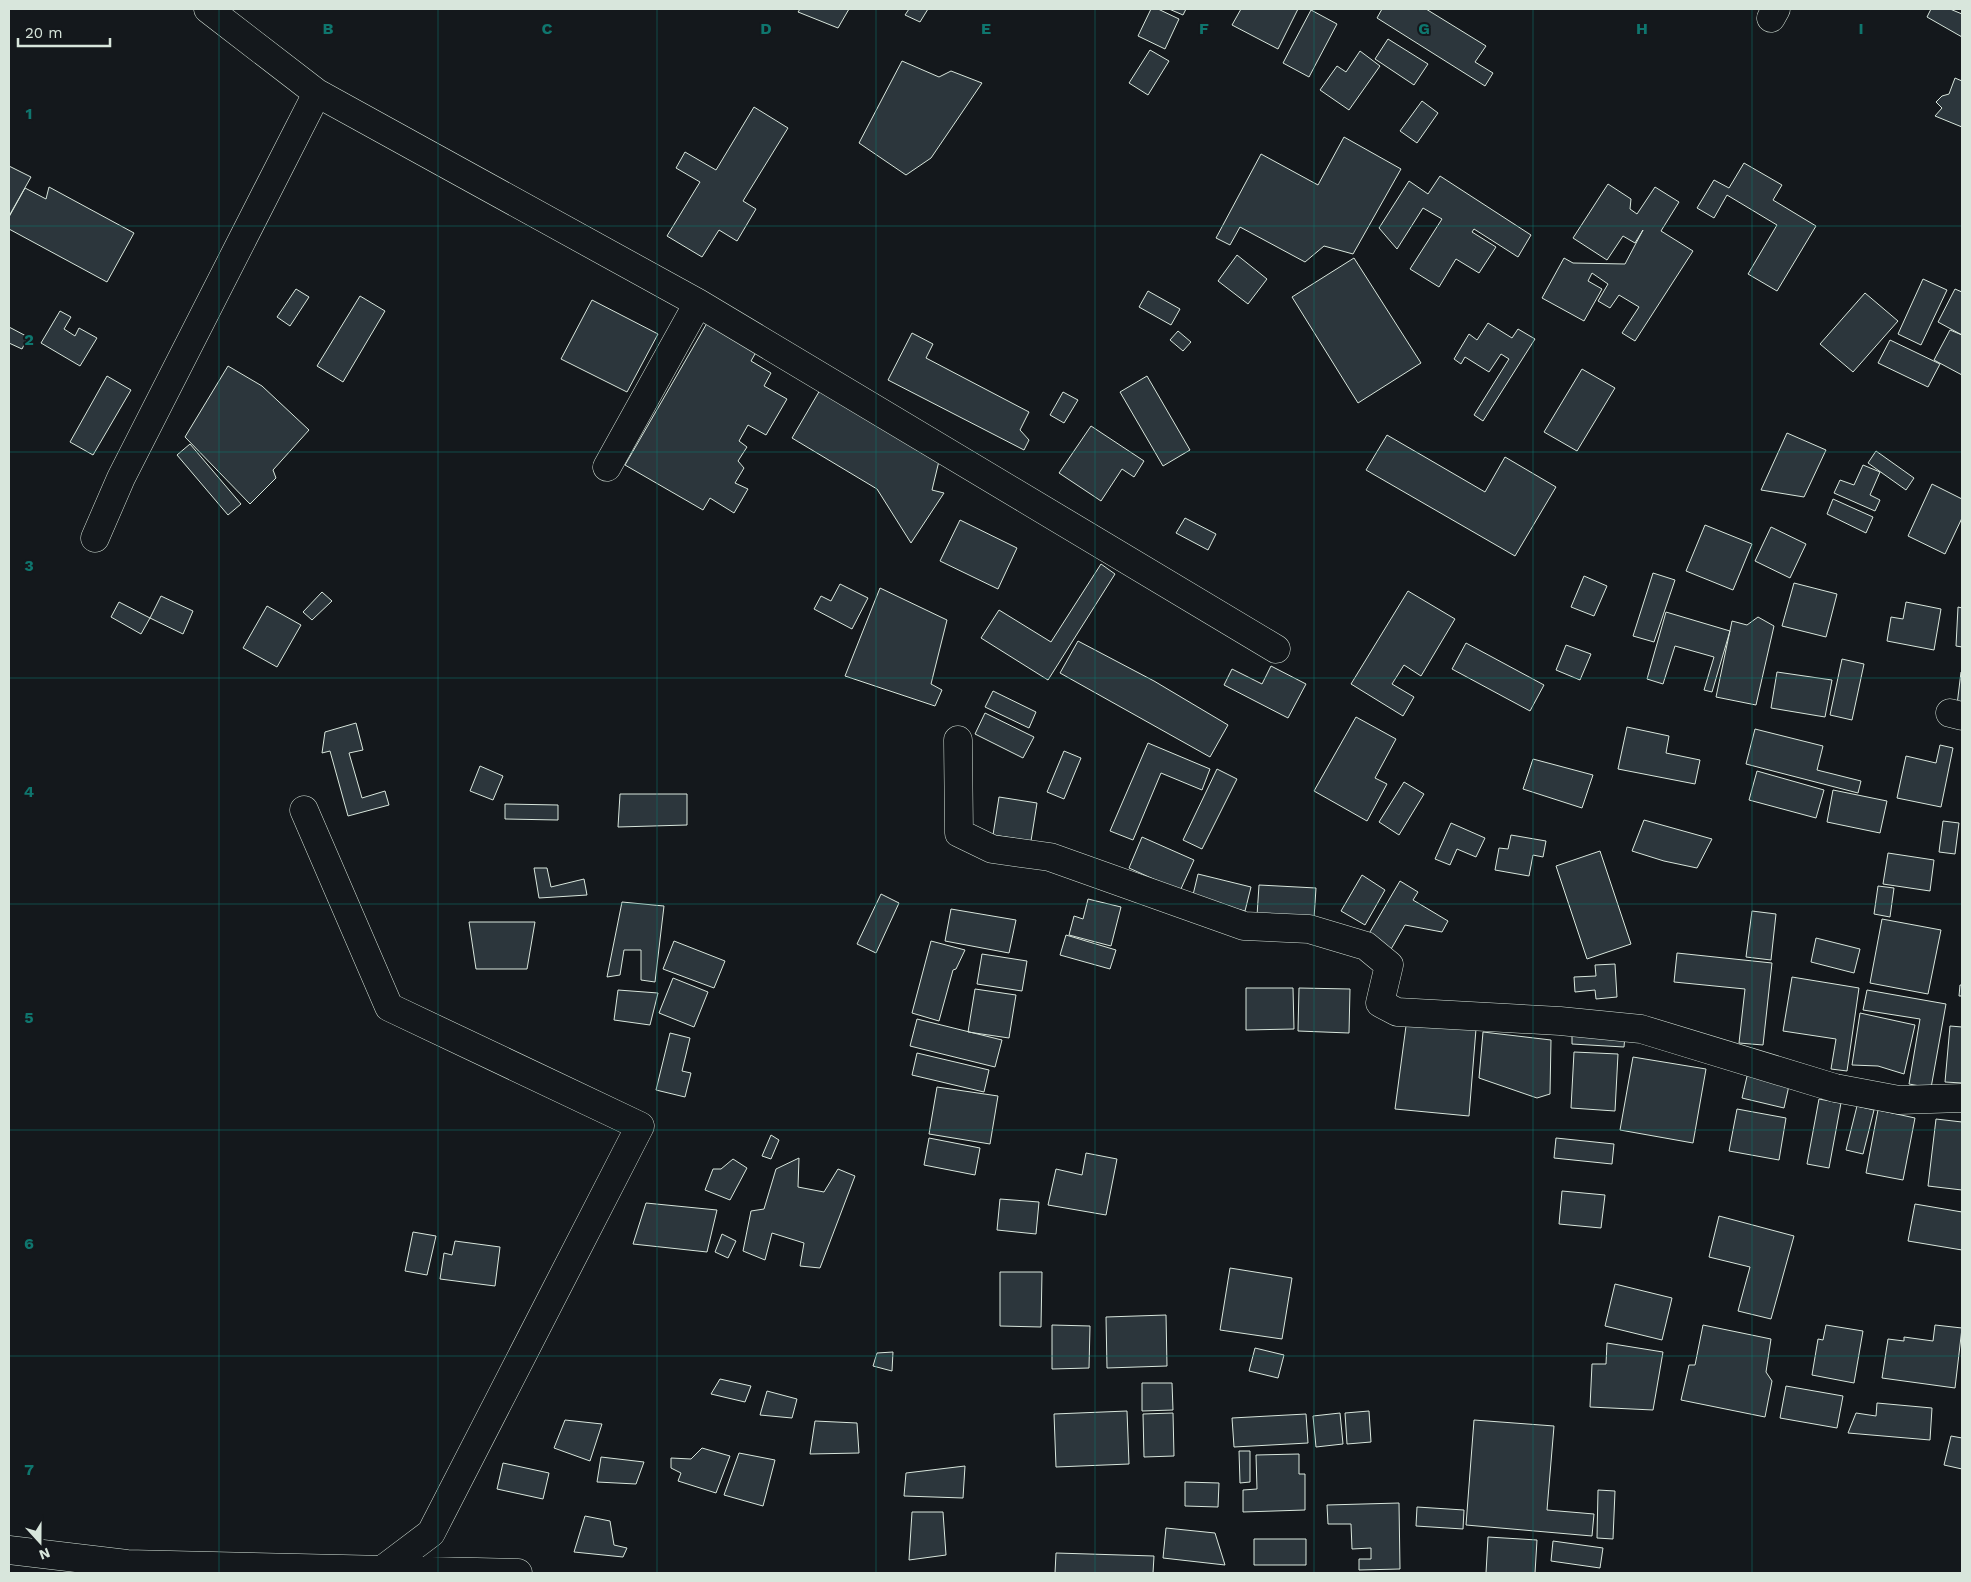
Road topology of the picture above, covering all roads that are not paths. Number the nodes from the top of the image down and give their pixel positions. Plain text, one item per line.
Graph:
1 (208, 9) edge
2 (317, 93) junction
3 (698, 303) junction
4 (607, 467) dead end
5 (94, 538) dead end
6 (1276, 649) dead end
7 (958, 740) dead end
8 (304, 810) dead end
9 (1962, 1098) edge
10 (9, 1550) edge
11 (382, 1572) edge
12 (518, 1573) edge

1 - 2 street
2 - 3 street
2 - 5 street
3 - 4 street
3 - 6 street
7 - 9 street
8 - 11 street
10 - 11 street
11 - 12 street

